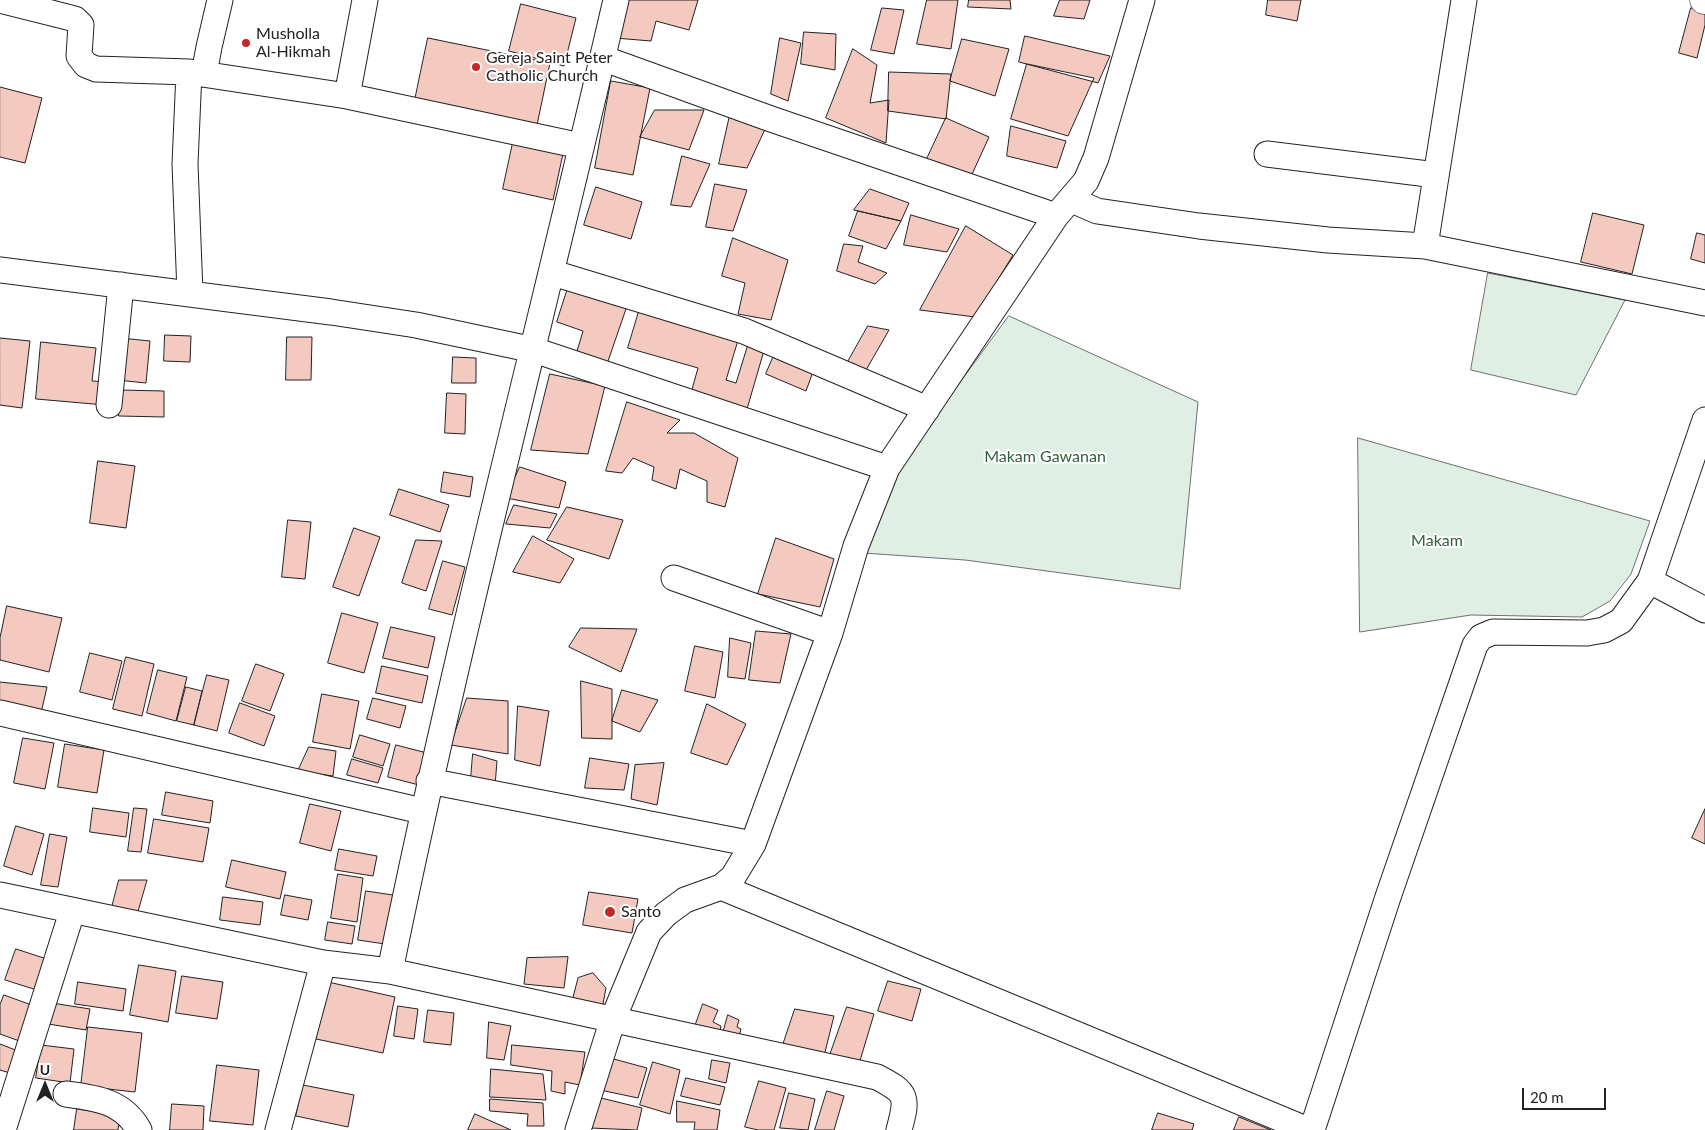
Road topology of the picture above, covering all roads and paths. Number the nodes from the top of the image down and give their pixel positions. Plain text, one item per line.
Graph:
1 (0, 0) edge
2 (220, 0) edge
3 (365, 0) edge
4 (616, 0) edge
5 (1142, 0) edge
6 (1464, 0) edge
7 (602, 58) junction
8 (197, 73) junction
9 (347, 96) junction
10 (581, 146) junction
11 (1267, 154) dead end
12 (1436, 174) junction
13 (1064, 208) junction
14 (1425, 246) junction
15 (0, 270) edge
16 (552, 273) junction
17 (121, 285) junction
18 (190, 293) junction
19 (1705, 303) edge
20 (534, 350) junction
21 (109, 404) dead end
22 (927, 409) junction
23 (1705, 420) edge
24 (887, 468) junction
25 (1697, 468) edge
26 (674, 578) dead end
27 (1650, 581) junction
28 (1705, 610) edge
29 (830, 633) junction
30 (0, 713) edge
31 (429, 781) junction
32 (422, 811) junction
33 (753, 844) junction
34 (720, 887) junction
35 (0, 896) edge
36 (72, 912) junction
37 (323, 963) junction
38 (390, 971) junction
39 (613, 1019) junction
40 (66, 1094) dead end
41 (10, 1129) edge
42 (139, 1130) edge
43 (278, 1130) edge
44 (578, 1130) edge
45 (898, 1130) edge
46 (1310, 1130) edge

1 - 8 street
2 - 8 street
3 - 9 street
4 - 7 street
5 - 13 street
6 - 12 street
7 - 10 street
7 - 13 street
8 - 9 street
8 - 18 street
9 - 10 street
10 - 16 street
11 - 12 street
12 - 14 street
13 - 14 street
13 - 22 street
14 - 19 street
15 - 17 street
16 - 20 street
16 - 22 street
17 - 18 street
17 - 21 street
18 - 20 street
20 - 24 street
20 - 31 street
22 - 24 street
23 - 25 street
24 - 29 street
25 - 27 street
26 - 29 street
27 - 28 street
27 - 46 street
29 - 33 street
30 - 32 street
31 - 32 street
31 - 33 street
32 - 38 street
33 - 34 street
34 - 39 street
34 - 46 street
35 - 36 street
36 - 37 street
36 - 41 street
37 - 38 street
37 - 43 street
38 - 39 street
39 - 44 street
39 - 45 street
40 - 42 street

